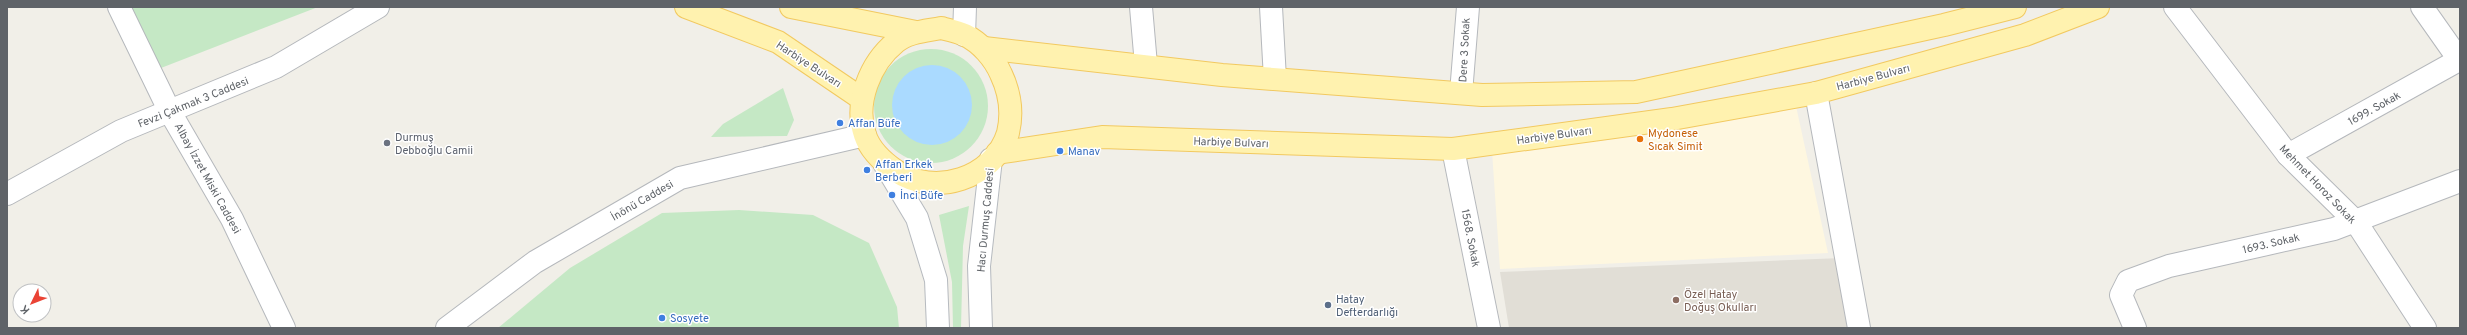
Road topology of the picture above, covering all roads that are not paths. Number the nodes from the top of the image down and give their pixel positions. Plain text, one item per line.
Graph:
1 (119, 7) edge
2 (378, 7) edge
3 (686, 7) edge
4 (791, 7) edge
5 (965, 7) edge
6 (1141, 7) edge
7 (1271, 7) edge
8 (1468, 7) edge
9 (2015, 7) edge
10 (2098, 7) edge
11 (2175, 7) edge
12 (2422, 7) edge
13 (916, 32) junction
14 (964, 35) junction
15 (984, 48) junction
16 (2460, 61) edge
17 (1146, 65) junction
18 (1275, 79) junction
19 (1816, 93) junction
20 (1461, 94) junction
21 (862, 99) junction
22 (170, 112) junction
23 (865, 135) junction
24 (1453, 149) junction
25 (2288, 155) junction
26 (994, 156) junction
27 (884, 163) junction
28 (2460, 181) edge
29 (7, 194) edge
30 (2356, 222) junction
31 (284, 328) edge
32 (447, 328) edge
33 (938, 328) edge
34 (981, 328) edge
35 (1489, 328) edge
36 (1859, 328) edge
37 (2136, 328) edge
38 (2425, 328) edge

1 - 22 street, Albay İzzet Miski Caddesi
2 - 22 street, Fevzi Çakmak 3 Caddesi
3 - 21 main road, Harbiye Bulvarı
4 - 13 main road
5 - 14 street
6 - 17 street
7 - 18 street
8 - 20 street, Dere 3 Sokak
9 - 20 main road
10 - 19 main road, Harbiye Bulvarı
11 - 25 street, Mehmet Horoz Sokak
12 - 16 street
13 - 14 main road
13 - 21 main road
14 - 15 main road
15 - 17 main road
15 - 26 main road
16 - 25 street, 1699. Sokak
17 - 18 main road
18 - 20 main road
19 - 24 main road, Harbiye Bulvarı
19 - 36 street
21 - 23 main road
22 - 29 street, Fevzi Çakmak 3 Caddesi
22 - 31 street, Albay İzzet Miski Caddesi
23 - 27 main road
23 - 32 street, İnönü Caddesi
24 - 26 main road, Harbiye Bulvarı
24 - 35 street, 1568. Sokak
25 - 30 street, Mehmet Horoz Sokak
26 - 27 main road
26 - 34 street, Hacı Durmuş Caddesi
27 - 33 street
28 - 30 street, 1693. Sokak
30 - 37 street, 1693. Sokak
30 - 38 street, Mehmet Horoz Sokak

